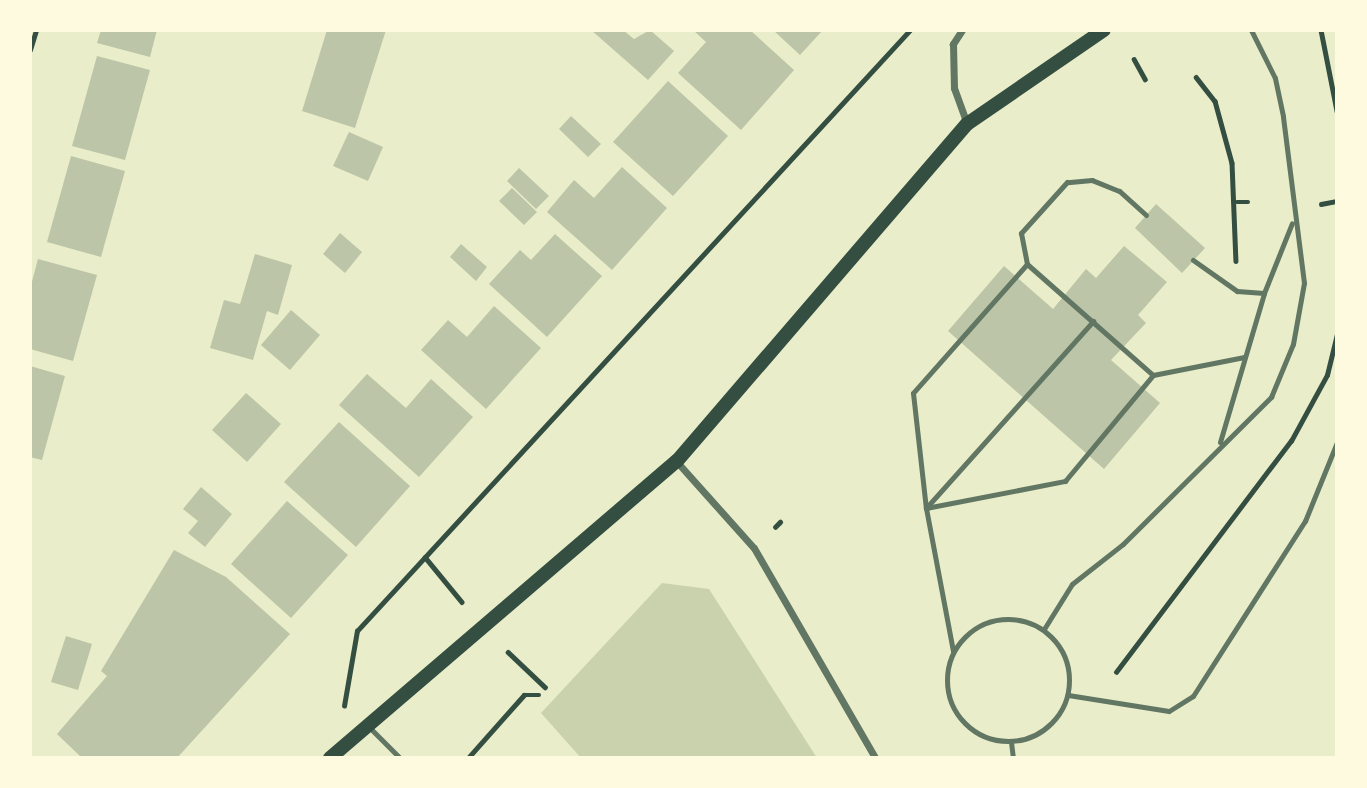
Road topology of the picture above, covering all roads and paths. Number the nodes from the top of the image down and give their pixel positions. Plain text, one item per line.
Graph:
1 (36, 30) edge
2 (910, 30) edge
3 (962, 30) edge
4 (1104, 30) edge
5 (1251, 30) edge
6 (1321, 30) edge
7 (30, 50) edge
8 (1134, 59) dead end
9 (1196, 77) dead end
10 (1145, 79) dead end
11 (1337, 111) edge
12 (967, 124) junction
13 (1337, 201) edge
14 (1237, 202) junction
15 (1248, 202) dead end
16 (1321, 204) dead end
17 (1146, 215) dead end
18 (1294, 220) junction
19 (1194, 260) dead end
20 (1027, 264) junction
21 (1229, 285) junction
22 (1264, 293) junction
23 (1093, 321) junction
24 (1337, 334) edge
25 (1244, 357) junction
26 (1153, 375) junction
27 (1337, 442) edge
28 (1220, 443) junction
29 (677, 461) junction
30 (926, 508) junction
31 (780, 522) dead end
32 (775, 527) dead end
33 (425, 557) junction
34 (462, 602) dead end
35 (1044, 629) junction
36 (953, 651) junction
37 (508, 652) dead end
38 (1116, 672) dead end
39 (545, 687) dead end
40 (539, 695) dead end
41 (1068, 695) junction
42 (367, 725) junction
43 (1011, 741) junction
44 (333, 755) edge
45 (400, 758) edge
46 (468, 758) edge
47 (875, 758) edge
48 (1013, 758) edge

1 - 7 path
2 - 33 path
3 - 12 street
4 - 12 main road
5 - 18 lane
6 - 11 path
8 - 10 path
9 - 14 path
12 - 29 main road
13 - 16 path
14 - 15 path
14 - 21 path
17 - 20 lane
18 - 22 lane
18 - 28 lane
19 - 21 lane
20 - 23 lane
20 - 30 lane
21 - 22 lane
22 - 25 lane
23 - 26 lane
23 - 30 lane
24 - 38 path
25 - 26 lane
25 - 28 lane
26 - 30 lane
27 - 41 lane
28 - 35 lane
29 - 42 main road
29 - 47 street
30 - 36 lane
31 - 32 path
33 - 34 path
33 - 44 path
35 - 36 lane
35 - 41 lane
36 - 43 lane
37 - 39 path
40 - 46 path
41 - 43 lane
42 - 44 main road
42 - 45 lane
43 - 48 lane

